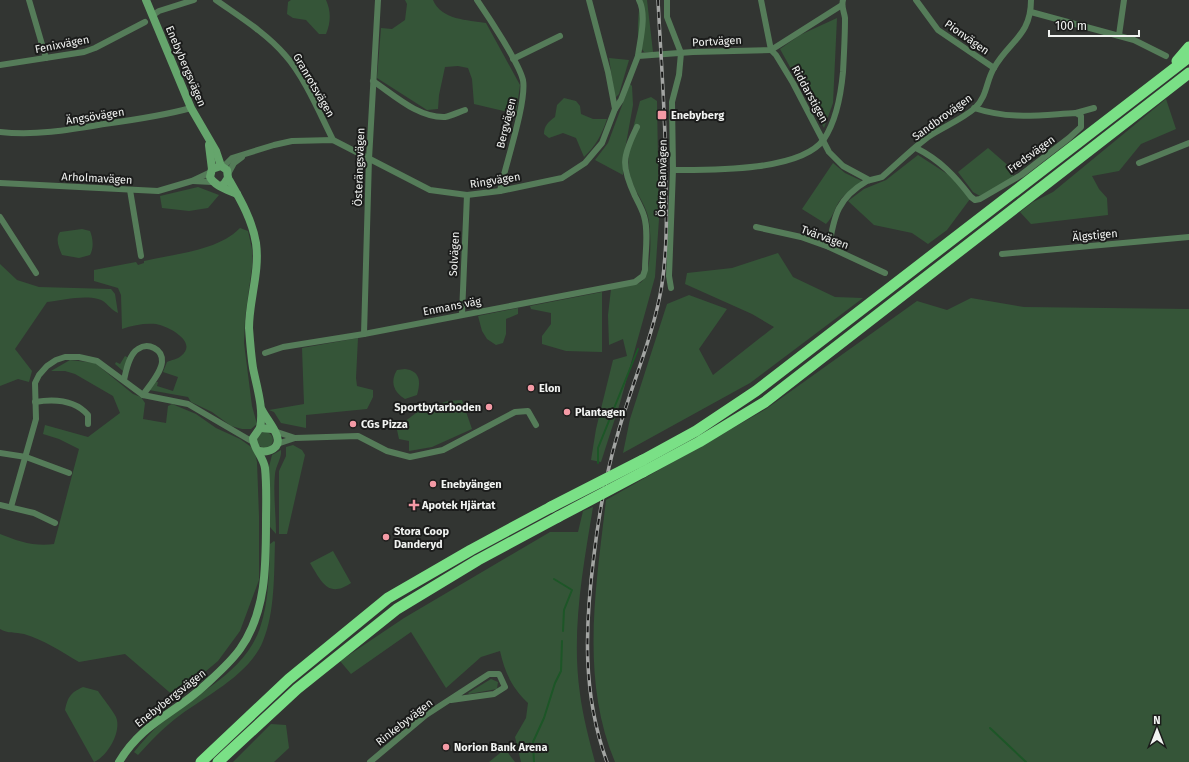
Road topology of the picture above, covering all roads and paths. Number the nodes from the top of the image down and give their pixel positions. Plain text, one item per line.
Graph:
1 (29, 0) edge
2 (146, 0) edge
3 (194, 0) edge
4 (216, 0) edge
5 (378, 0) edge
6 (477, 0) edge
7 (589, 0) edge
8 (639, 0) edge
9 (667, 0) edge
10 (761, 0) edge
11 (916, 0) edge
12 (1030, 0) edge
13 (1124, 0) edge
14 (843, 2) edge
15 (1030, 12) junction
16 (153, 15) junction
17 (145, 22) dead end
18 (1119, 35) junction
19 (560, 36) dead end
20 (1189, 48) edge
21 (771, 50) junction
22 (681, 53) junction
23 (638, 56) junction
24 (1166, 56) dead end
25 (1189, 57) edge
26 (46, 58) junction
27 (513, 59) junction
28 (0, 65) edge
29 (994, 68) junction
30 (1189, 73) edge
31 (1162, 78) junction
32 (373, 81) junction
33 (191, 108) junction
34 (974, 108) junction
35 (1094, 108) dead end
36 (615, 109) junction
37 (465, 110) dead end
38 (1076, 113) junction
39 (637, 127) dead end
40 (0, 132) edge
41 (207, 139) junction
42 (333, 140) junction
43 (823, 140) junction
44 (1189, 143) edge
45 (916, 148) junction
46 (243, 156) junction
47 (369, 159) junction
48 (1139, 163) dead end
49 (222, 166) junction
50 (211, 170) junction
51 (672, 170) junction
52 (228, 176) junction
53 (869, 180) junction
54 (192, 181) junction
55 (212, 182) junction
56 (0, 183) edge
57 (220, 186) junction
58 (130, 190) junction
59 (500, 191) junction
60 (237, 194) junction
61 (468, 195) junction
62 (0, 217) edge
63 (756, 227) dead end
64 (1189, 237) edge
65 (829, 247) junction
66 (1002, 254) dead end
67 (141, 256) dead end
68 (36, 273) dead end
69 (886, 274) dead end
70 (671, 288) dead end
71 (462, 314) junction
72 (364, 334) junction
73 (265, 353) dead end
74 (124, 380) junction
75 (143, 395) junction
76 (35, 402) junction
77 (261, 410) junction
78 (88, 424) dead end
79 (536, 424) dead end
80 (273, 430) junction
81 (256, 435) junction
82 (295, 438) junction
83 (277, 444) junction
84 (259, 451) junction
85 (270, 452) junction
86 (0, 453) edge
87 (26, 457) junction
88 (265, 467) junction
89 (69, 473) dead end
90 (0, 505) edge
91 (11, 507) junction
92 (55, 523) dead end
93 (451, 700) junction
94 (118, 762) edge
95 (201, 762) edge
96 (218, 762) edge
97 (370, 762) edge

1 - 26 street
2 - 16 main road, Enebybergsvägen
3 - 16 street
4 - 42 street, Granrotsvägen
5 - 32 street, Österängsvägen
6 - 27 street, Bergvägen
7 - 36 street
8 - 23 street
9 - 22 street, Östra Banvägen
10 - 21 street, Riddarstigen
11 - 29 street, Pionvägen
12 - 15 street, Sandbrovägen
13 - 18 street
14 - 21 street
14 - 43 street
15 - 18 street
15 - 29 street, Sandbrovägen
16 - 33 main road, Enebybergsvägen
17 - 26 street, Fenixvägen
18 - 24 street
19 - 27 street
20 - 31 highway
21 - 22 street, Portvägen
21 - 43 street, Riddarstigen
22 - 23 street, Portvägen
22 - 51 street, Östra Banvägen
23 - 36 street
25 - 31 highway
26 - 28 street, Fenixvägen
27 - 59 street, Bergvägen
29 - 34 street, Sandbrovägen
30 - 96 highway, bridge
31 - 95 highway, bridge
32 - 37 street
32 - 47 street, Österängsvägen
33 - 40 street, Ängsövägen
33 - 41 main road, Enebybergsvägen
34 - 38 street
34 - 45 street, Sandbrovägen
35 - 38 street
36 - 59 street, Ringvägen
38 - 45 street, Fredsvägen
39 - 71 street, Enmans väg
41 - 49 main road, Enebybergsvägen
41 - 50 main road, Enebybergsvägen
42 - 46 street, Ringvägen
42 - 47 street, Ringvägen
43 - 51 street
43 - 53 street, Riddarstigen
44 - 48 street
45 - 53 street, Sandbrovägen
46 - 49 street, Ringvägen
46 - 52 street, Ringvägen
47 - 61 street, Ringvägen
47 - 72 street, Österängsvägen
49 - 50 main road
49 - 52 main road
50 - 54 street, Arholmavägen
50 - 55 main road
51 - 70 street, Östra Banvägen
52 - 57 main road
52 - 60 main road
53 - 65 street, Sandbrovägen
54 - 55 street, Arholmavägen
54 - 58 street, Arholmavägen
55 - 57 main road
56 - 58 street, Arholmavägen
57 - 60 main road
58 - 67 street
59 - 61 street, Ringvägen
60 - 77 main road
61 - 71 street, Solvägen
62 - 68 street
63 - 65 street, Tvärvägen
64 - 66 street, Älgstigen
65 - 69 street, Tvärvägen
71 - 72 street, Enmans väg
72 - 73 street, Enmans väg
74 - 75 street
74 - 75 street
74 - 76 street
75 - 81 street
76 - 78 street
76 - 87 street
77 - 80 main road
77 - 81 main road
79 - 82 street
80 - 81 main road
80 - 82 street
80 - 83 main road
81 - 84 main road, Enebybergsvägen
82 - 83 street
83 - 85 main road, Enebybergsvägen
84 - 85 main road
84 - 88 main road, Enebybergsvägen
85 - 88 main road, Enebybergsvägen
86 - 87 street
87 - 89 street
87 - 91 street
88 - 94 main road, Enebybergsvägen
90 - 91 street
91 - 92 street
93 - 93 street, Rinkebyvägen
93 - 97 street, Rinkebyvägen

